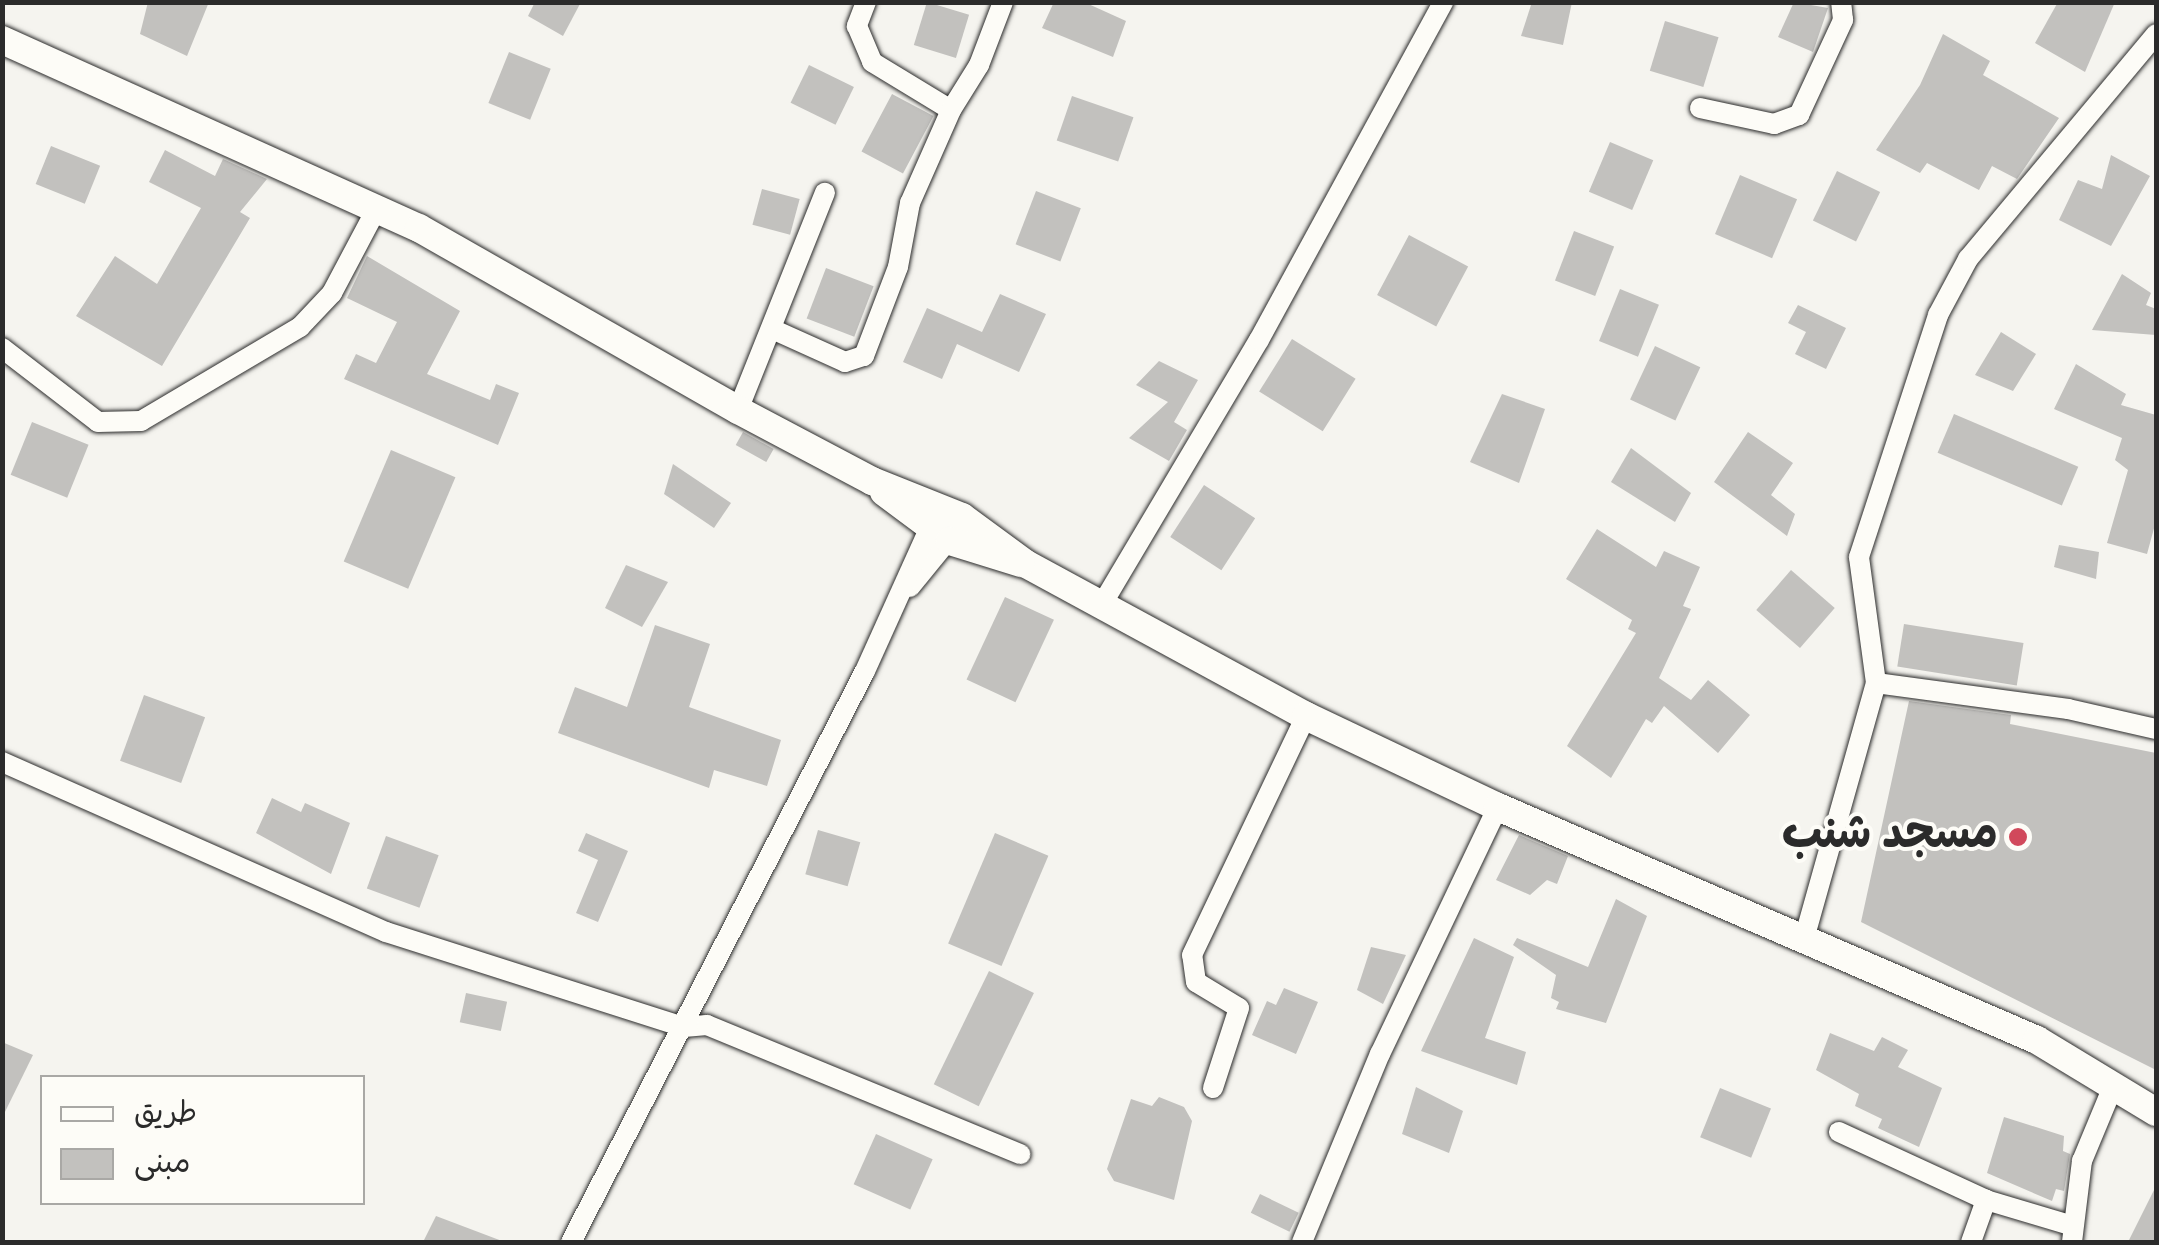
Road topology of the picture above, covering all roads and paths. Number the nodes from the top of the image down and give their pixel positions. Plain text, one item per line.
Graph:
1 (866, 2) edge
2 (1003, 2) edge
3 (1442, 2) edge
4 (1841, 2) edge
5 (2156, 34) edge
6 (2, 40) edge
7 (1700, 108) dead end
8 (951, 110) junction
9 (825, 193) dead end
10 (377, 208) junction
11 (772, 329) junction
12 (2, 348) edge
13 (738, 410) junction
14 (945, 523) junction
15 (1100, 606) junction
16 (1876, 682) junction
17 (1306, 716) junction
18 (2156, 729) edge
19 (2, 762) edge
20 (1498, 807) junction
21 (1804, 939) junction
22 (684, 1027) junction
23 (2114, 1084) junction
24 (1212, 1088) dead end
25 (2156, 1112) edge
26 (1839, 1132) dead end
27 (1020, 1154) dead end
28 (1986, 1200) junction
29 (2072, 1234) edge
30 (571, 1242) edge
31 (1302, 1242) edge
32 (1971, 1242) edge

1 - 8 street
2 - 8 street
3 - 15 street
4 - 7 street
5 - 16 street
6 - 10 street
8 - 11 street
9 - 11 street
10 - 12 street
10 - 13 street
11 - 13 street
13 - 14 street
14 - 15 street
14 - 22 street
15 - 17 street
16 - 18 street
16 - 21 street
17 - 20 street
17 - 24 street
19 - 22 street
20 - 21 street
20 - 31 street
21 - 23 street
22 - 27 street
22 - 30 street
23 - 25 street
23 - 29 street
26 - 28 street
28 - 29 street
28 - 32 street

